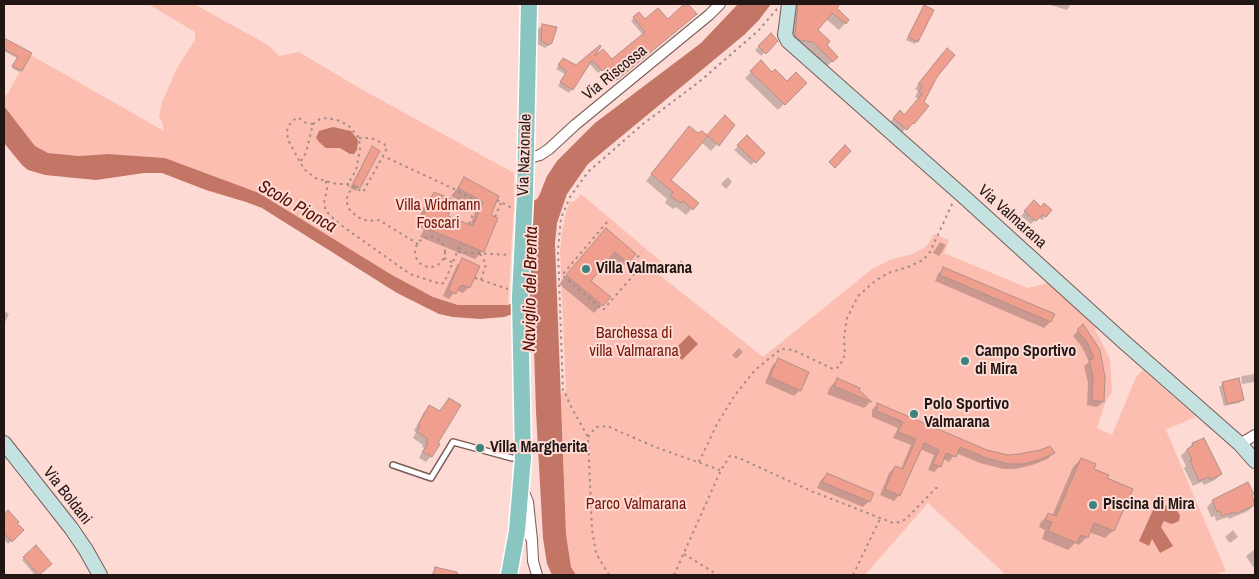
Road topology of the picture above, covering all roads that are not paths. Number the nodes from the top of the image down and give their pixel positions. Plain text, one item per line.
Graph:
1 (529, 4) edge
2 (720, 4) edge
3 (785, 5) edge
4 (526, 159) junction
5 (1255, 435) edge
6 (4, 443) edge
7 (1240, 444) junction
8 (522, 458) junction
9 (1255, 461) edge
10 (393, 465) dead end
11 (521, 488) junction
12 (518, 531) junction
13 (532, 540) junction
14 (515, 548) junction
15 (533, 561) junction
16 (98, 575) edge
17 (509, 575) edge
18 (538, 575) edge

1 - 4 main road, Via Nazionale
2 - 4 street, Via Riscossa
3 - 7 street, Via Valmarana
4 - 8 main road, Via Nazionale
5 - 7 street
6 - 16 street, Via Boldani
7 - 9 street, Via Valmarana
8 - 10 lane
8 - 11 main road, Via Nazionale
11 - 12 main road, Via Nazionale
11 - 13 street
12 - 13 street
12 - 14 main road, Via Nazionale
13 - 15 street
14 - 15 street
14 - 17 main road, Via Nazionale
15 - 18 street

